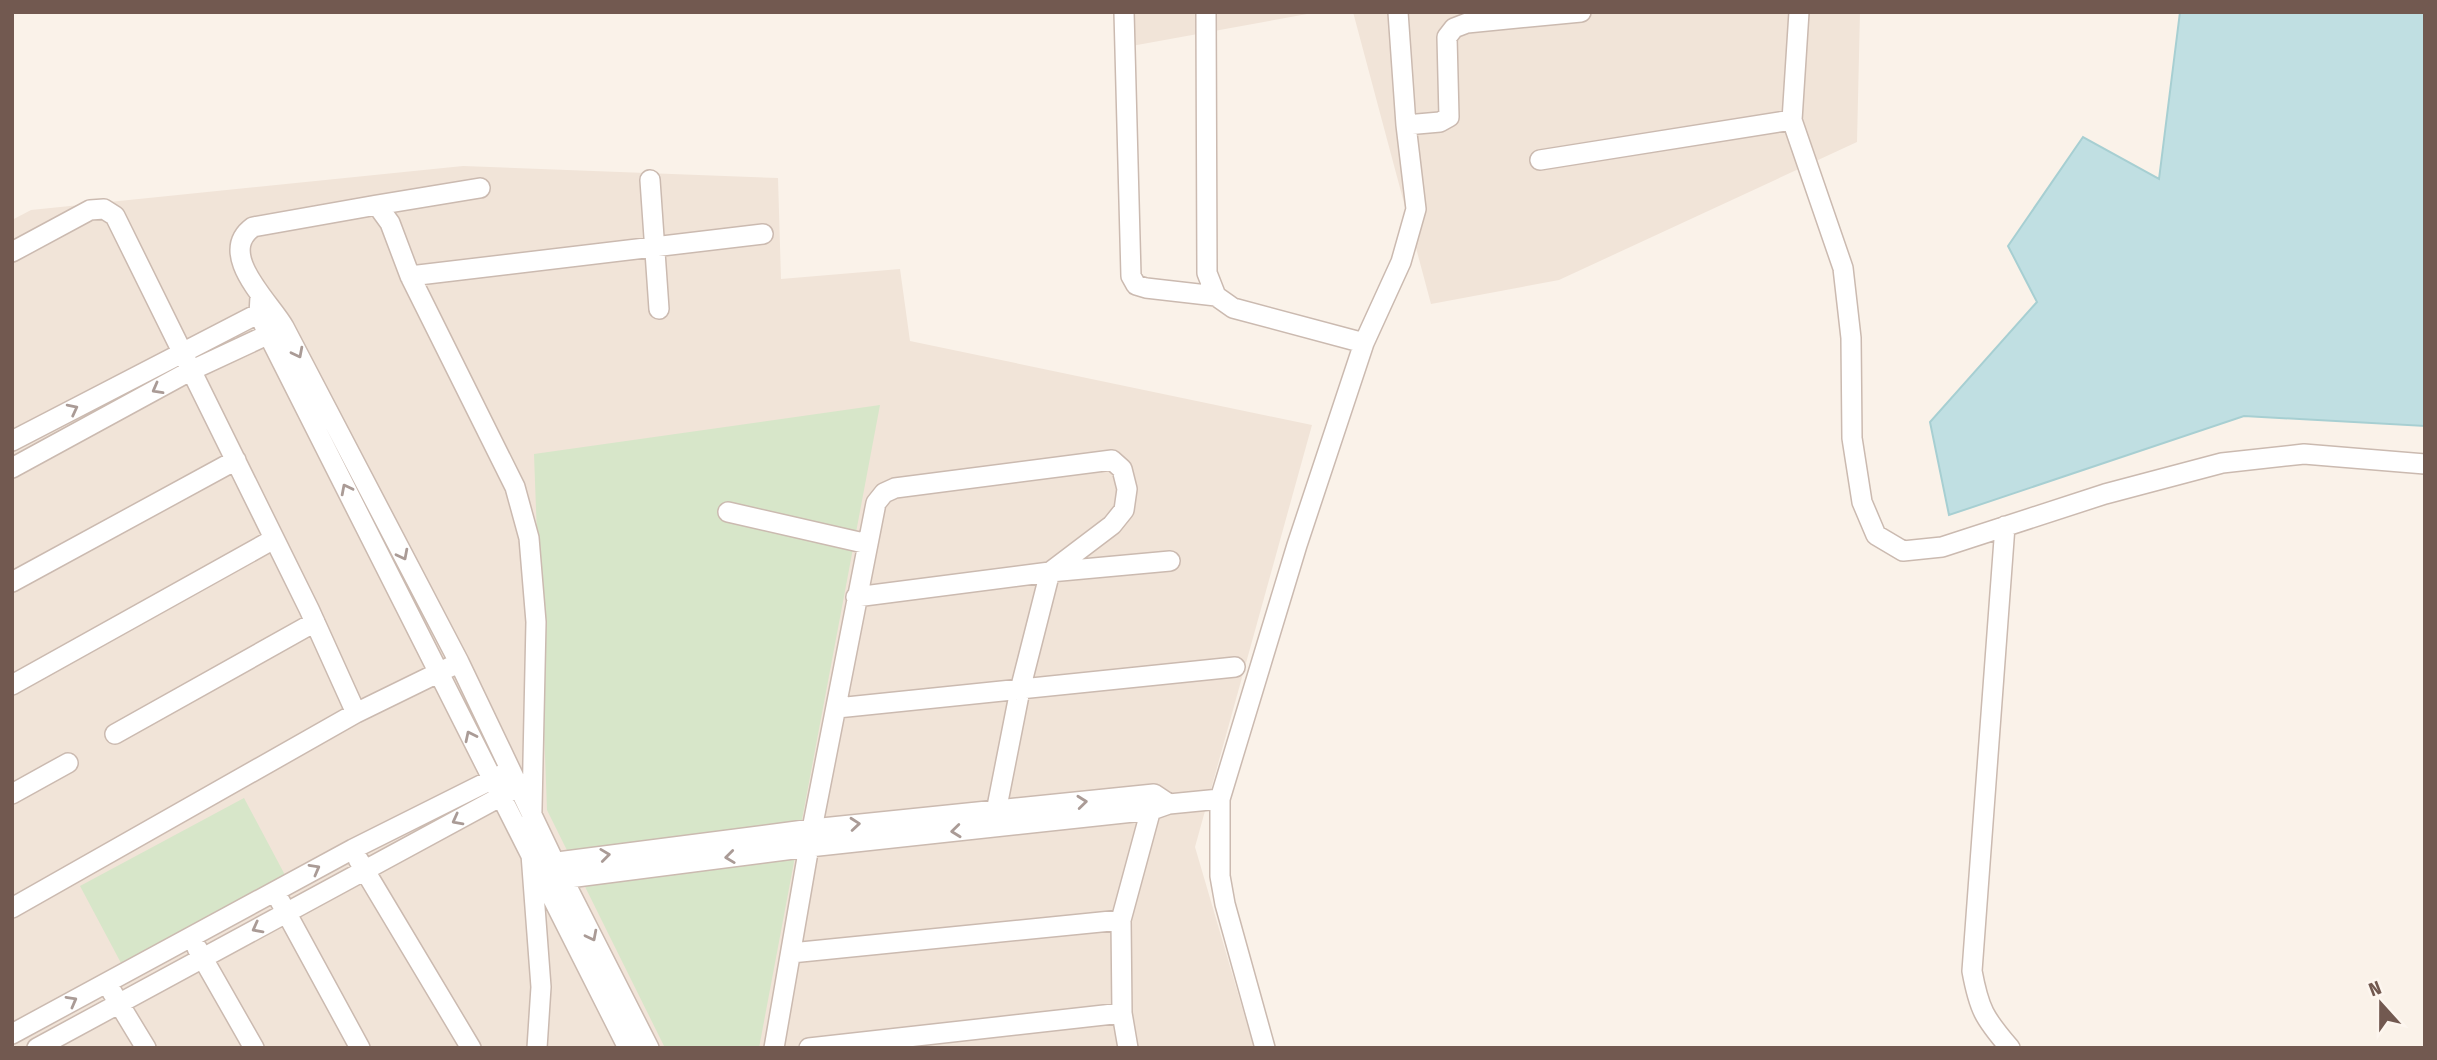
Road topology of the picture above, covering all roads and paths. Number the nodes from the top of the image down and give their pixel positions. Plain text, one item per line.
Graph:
1 (1124, 12) edge
2 (1206, 12) edge
3 (1398, 12) edge
4 (1581, 12) edge
5 (1799, 12) edge
6 (1792, 120) junction
7 (1406, 125) junction
8 (1540, 160) dead end
9 (650, 180) dead end
10 (480, 188) dead end
11 (377, 205) junction
12 (763, 234) dead end
13 (655, 247) junction
14 (12, 253) edge
15 (410, 276) junction
16 (1216, 296) junction
17 (264, 306) junction
18 (659, 309) dead end
19 (277, 331) junction
20 (1364, 342) junction
21 (186, 361) junction
22 (12, 441) edge
23 (236, 460) junction
24 (2425, 464) edge
25 (12, 468) edge
26 (728, 512) dead end
27 (2006, 526) junction
28 (274, 538) junction
29 (868, 544) junction
30 (1170, 561) dead end
31 (1050, 572) junction
32 (12, 582) edge
33 (856, 597) junction
34 (315, 622) junction
35 (459, 662) junction
36 (1235, 667) dead end
37 (439, 673) junction
38 (12, 685) edge
39 (1020, 690) junction
40 (837, 708) junction
41 (356, 713) junction
42 (115, 734) dead end
43 (68, 763) dead end
44 (505, 784) junction
45 (12, 794) edge
46 (1220, 799) junction
47 (1159, 802) junction
48 (531, 814) junction
49 (994, 819) junction
50 (811, 838) junction
51 (352, 849) junction
52 (546, 868) junction
53 (364, 870) junction
54 (274, 891) junction
55 (12, 908) edge
56 (286, 912) junction
57 (1121, 920) junction
58 (191, 937) junction
59 (791, 953) junction
60 (202, 958) junction
61 (106, 983) junction
62 (120, 1002) junction
63 (1122, 1013) junction
64 (12, 1034) edge
65 (42, 1047) edge
66 (146, 1048) edge
67 (254, 1048) edge
68 (360, 1048) edge
69 (471, 1048) edge
70 (537, 1048) edge
71 (628, 1048) edge
72 (649, 1048) edge
73 (774, 1048) edge
74 (808, 1048) edge
75 (1128, 1048) edge
76 (1265, 1048) edge
77 (2010, 1048) edge

1 - 16 street
2 - 16 street
3 - 7 street
4 - 7 street
5 - 6 street
6 - 8 street
6 - 27 street
7 - 20 street
9 - 13 street
10 - 11 street
11 - 15 street
11 - 17 street
12 - 13 street
13 - 15 street
13 - 18 street
14 - 21 street
15 - 48 street
16 - 20 street
17 - 19 street
17 - 21 street
19 - 21 street
19 -> 35 street
37 -> 19 street
20 - 46 street
22 -> 21 street
21 - 23 street
21 -> 25 street
23 - 28 street
23 - 32 street
24 - 27 street
26 - 29 street
27 - 77 street
28 - 34 street
28 - 38 street
29 - 31 street
29 - 33 street
30 - 31 street
31 - 33 street
31 - 39 street
33 - 40 street
34 - 41 street
34 - 42 street
35 - 37 street
35 - 44 street
36 - 39 street
37 - 41 street
44 -> 37 street
39 - 40 street
39 - 49 street
40 - 50 street
41 - 55 street
43 - 45 street
44 - 48 street
44 - 51 street
44 - 52 street
44 -> 53 street
46 - 47 street
46 - 76 street
47 - 49 street
47 - 57 street
48 - 52 street
49 - 50 street
50 - 52 street
50 - 59 street
51 - 53 street
54 -> 51 street
52 - 70 street
52 - 71 street
52 -> 72 street
53 - 56 street
53 - 69 street
54 - 56 street
54 - 58 street
56 -> 60 street
56 - 68 street
57 - 59 street
57 - 63 street
58 - 60 street
58 - 61 street
59 - 73 street
60 - 62 street
60 - 67 street
61 - 62 street
64 -> 61 street
62 - 65 street
62 - 66 street
63 - 74 street
63 - 75 street

